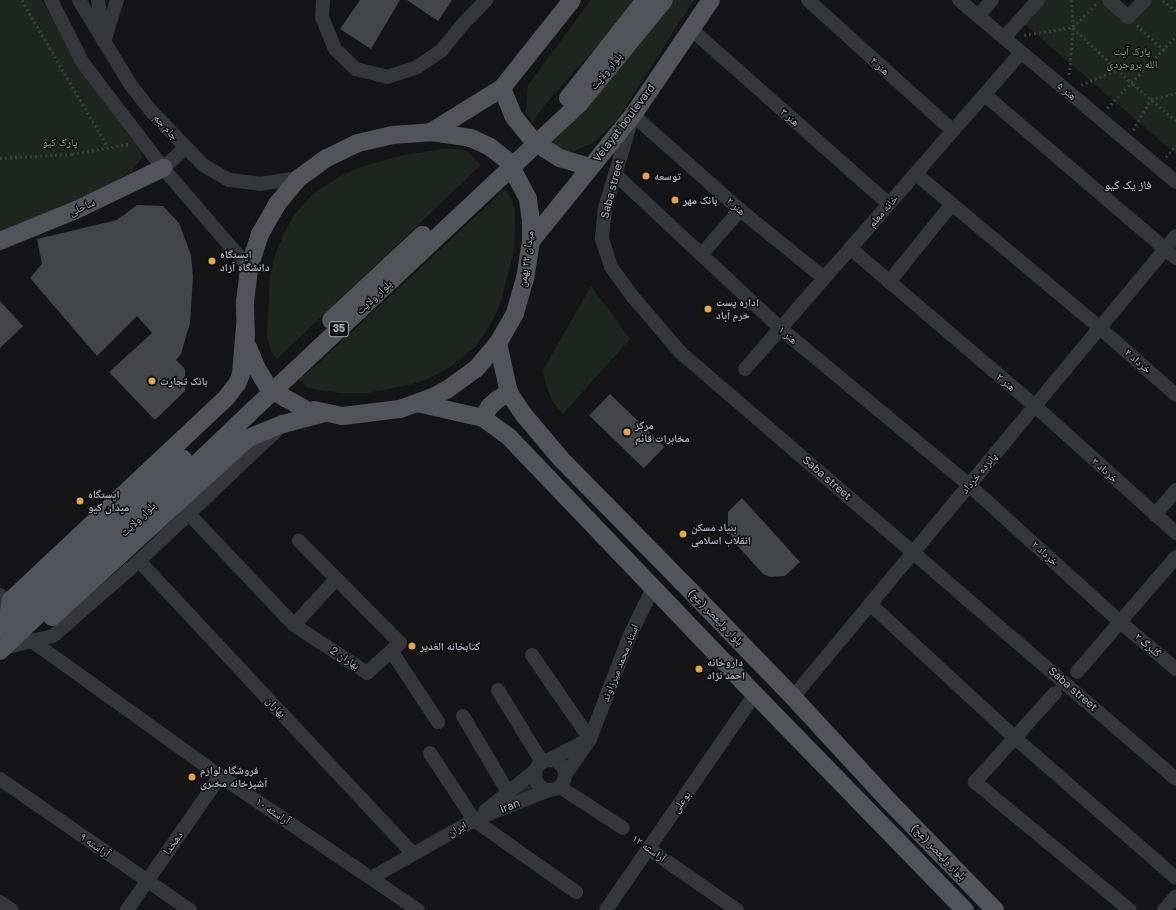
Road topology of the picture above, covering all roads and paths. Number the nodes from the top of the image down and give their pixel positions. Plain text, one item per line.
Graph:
1 (22, 0) edge
2 (50, 0) edge
3 (79, 0) edge
4 (98, 0) edge
5 (117, 0) edge
6 (323, 0) edge
7 (486, 0) edge
8 (572, 0) edge
9 (645, 0) edge
10 (664, 0) edge
11 (711, 0) edge
12 (808, 0) edge
13 (959, 0) edge
14 (992, 0) edge
15 (1038, 0) edge
16 (1071, 0) edge
17 (1100, 0) edge
18 (1108, 0) edge
19 (1145, 0) edge
20 (1163, 0) edge
21 (1176, 11) edge
22 (978, 16) junction
23 (1128, 17) junction
24 (1072, 27) junction
25 (691, 29) junction
26 (1176, 36) edge
27 (1004, 38) junction
28 (104, 42) junction
29 (1164, 50) junction
30 (1021, 53) junction
31 (1117, 70) junction
32 (1132, 84) junction
33 (502, 88) junction
34 (1067, 91) junction
35 (1176, 93) edge
36 (985, 95) junction
37 (1151, 99) junction
38 (633, 115) junction
39 (1099, 117) junction
40 (1176, 121) edge
41 (953, 131) junction
42 (431, 132) junction
43 (142, 141) junction
44 (1127, 141) junction
45 (108, 147) junction
46 (185, 148) junction
47 (0, 158) edge
48 (590, 166) junction
49 (163, 168) junction
50 (916, 174) junction
51 (616, 175) junction
52 (299, 178) junction
53 (1176, 182) edge
54 (889, 204) junction
55 (952, 204) junction
56 (740, 210) junction
57 (1176, 236) edge
58 (0, 241) edge
59 (531, 241) junction
60 (850, 248) junction
61 (1170, 254) edge
62 (701, 255) junction
63 (250, 268) junction
64 (824, 278) junction
65 (889, 282) junction
66 (245, 326) junction
67 (780, 328) junction
68 (1100, 328) junction
69 (498, 343) junction
70 (745, 369) dead end
71 (509, 393) junction
72 (1176, 395) edge
73 (417, 404) junction
74 (1035, 406) junction
75 (325, 413) junction
76 (483, 418) junction
77 (283, 424) junction
78 (969, 485) junction
79 (1176, 490) edge
80 (188, 513) junction
81 (1155, 514) junction
82 (1176, 533) edge
83 (299, 541) dead end
84 (913, 552) junction
85 (1176, 557) edge
86 (139, 561) junction
87 (336, 579) junction
88 (653, 588) junction
89 (870, 604) junction
90 (4, 613) edge
91 (1120, 622) junction
92 (294, 625) junction
93 (32, 641) junction
94 (1, 649) edge
95 (392, 652) junction
96 (532, 656) dead end
97 (1176, 669) edge
98 (1077, 672) dead end
99 (498, 690) dead end
100 (1055, 693) dead end
101 (755, 694) junction
102 (793, 697) junction
103 (463, 716) dead end
104 (438, 722) dead end
105 (1015, 738) junction
106 (590, 739) junction
107 (430, 753) dead end
108 (542, 764) junction
109 (566, 774) junction
110 (220, 776) junction
111 (0, 779) edge
112 (1176, 779) edge
113 (560, 787) junction
114 (546, 791) junction
115 (508, 792) junction
116 (474, 820) junction
117 (909, 822) junction
118 (622, 828) dead end
119 (892, 834) junction
120 (649, 848) junction
121 (937, 850) junction
122 (413, 854) junction
123 (921, 864) junction
124 (371, 878) junction
125 (1176, 878) edge
126 (147, 881) junction
127 (576, 892) dead end
128 (1176, 896) edge
129 (0, 902) edge
130 (12, 910) edge
131 (127, 910) edge
132 (190, 910) edge
133 (418, 910) edge
134 (606, 910) edge
135 (737, 910) edge
136 (965, 910) edge
137 (995, 910) edge
138 (1130, 910) edge
139 (1164, 910) edge

1 - 45 path
2 - 43 street
3 - 28 street, جام جم
4 - 28 street
5 - 28 street
6 - 7 street
8 - 33 main road
9 - 90 main road, بلوار ولایت / 35
10 - 94 main road, بلوار ولایت / 35
11 - 25 main road, Velayat boulevard
12 - 41 street, هنر ۴
13 - 22 street, هنر ۵
14 - 22 street
15 - 27 street
16 - 24 path
17 - 24 path
18 - 23 street
19 - 23 street
20 - 21 path
22 - 27 street, هنر ۵
23 - 29 path
24 - 27 path
24 - 31 path
24 - 34 path
25 - 38 main road, Velayat boulevard
25 - 54 street, هنر ۳
26 - 29 path
27 - 30 street, هنر ۵
28 - 46 street, جام جم
29 - 32 path
30 - 34 street, هنر ۵
30 - 36 street, خانه معلم
31 - 32 path
31 - 34 path
32 - 37 path
32 - 39 path
33 - 42 main road
33 - 48 main road, bridge
34 - 39 street, هنر ۵
35 - 37 path
36 - 41 street, خانه معلم
36 - 61 street
37 - 40 path
37 - 44 path
38 - 48 main road, Velayat boulevard
38 - 51 street, Saba street
38 - 56 street, هنر ۲
39 - 44 street, هنر ۵
41 - 50 street, خانه معلم
42 - 52 main road, میدان ۲۲ بهمن
42 - 59 main road, میدان ۲۲ بهمن, bridge
43 - 45 path
43 - 49 street
44 - 53 street, هنر ۵
45 - 47 path
46 - 49 street
46 - 52 street, جام جم
48 - 59 main road, Velayat boulevard
49 - 58 main road, ساحلی
49 - 63 street
50 - 54 street, خانه معلم
50 - 55 street, خرداد ۴
51 - 62 street, هنر ۱
51 - 84 street, Saba street
52 - 63 main road, میدان ۲۲ بهمن
54 - 60 street, خانه معلم
55 - 65 street
55 - 68 street, خرداد ۴
56 - 62 street
56 - 64 street, هنر ۲
57 - 61 street, پانزده خرداد
59 - 69 main road, میدان ۲۲ بهمن
60 - 64 street, خانه معلم
60 - 65 street, هنر ۲
61 - 68 street, پانزده خرداد
62 - 67 street, هنر ۱
63 - 66 main road, میدان ۲۲ بهمن
64 - 67 street, خانه معلم
65 - 74 street, هنر ۲
66 - 75 main road, میدان ۲۲ بهمن, bridge
66 - 90 main road
67 - 70 street, خانه معلم
67 - 78 street, هنر ۱
68 - 72 street, خرداد ۴
68 - 74 street, پانزده خرداد
69 - 71 main road, بلوار ولیعصر (عج)
69 - 73 main road, میدان ۲۲ بهمن
71 - 76 main road
71 - 102 main road, بلوار ولیعصر (عج)
73 - 75 main road, میدان ۲۲ بهمن
73 - 76 main road, بلوار ولیعصر (عج)
74 - 78 street, پانزده خرداد
74 - 81 street, خرداد ۳
75 - 77 main road
76 - 88 main road, بلوار ولیعصر (عج)
77 - 80 street
77 - 94 main road
78 - 84 street, پانزده خرداد
78 - 91 street, خرداد ۲
79 - 81 street
80 - 86 street
80 - 92 street, بهاران 2
81 - 82 street, خرداد ۳
83 - 87 street
84 - 89 street, پانزده خرداد
84 - 112 street, Saba street
85 - 91 street
86 - 93 street
86 - 122 street, بهاران
87 - 92 street
87 - 95 street
88 - 101 main road, بلوار ولیعصر (عج)
88 - 106 street, استاد محمد میرزاوند
89 - 102 street, پانزده خرداد
89 - 105 street
91 - 97 street, گلبرگ ۲
91 - 98 street
92 - 95 street, بهاران 2
93 - 94 street
93 - 110 street, آراسته ۱۰
95 - 104 street
96 - 106 street
99 - 108 street
100 - 105 street
101 - 119 main road, بلوار ولیعصر (عج)
101 - 120 street, بوعلی
102 - 117 main road, بلوار ولیعصر (عج)
103 - 115 street
105 - 125 street
105 - 138 street
106 - 108 street, ایران
106 - 109 street
107 - 116 street
108 - 109 street
108 - 114 street
108 - 115 street, ایران
109 - 113 street
110 - 124 street, آراسته ۱۰
110 - 126 street, دهخدا
111 - 126 street, آراسته ۹
113 - 114 street
113 - 118 street, ۱۲ آراسته
114 - 116 street, iran
115 - 116 street, ایران
116 - 122 street, ایران
116 - 127 street
117 - 119 main road
117 - 121 main road, بلوار ولیعصر (عج)
119 - 123 main road, بلوار ولیعصر (عج)
120 - 134 street, بوعلی
120 - 135 street, ۱۲ آراسته
121 - 123 main road
121 - 137 main road, بلوار ولیعصر (عج)
122 - 124 street, ایران
123 - 136 main road, بلوار ولیعصر (عج)
124 - 133 street, آراسته ۱۰
126 - 131 street, دهخدا
126 - 132 street, آراسته ۹
128 - 139 street
129 - 130 street

